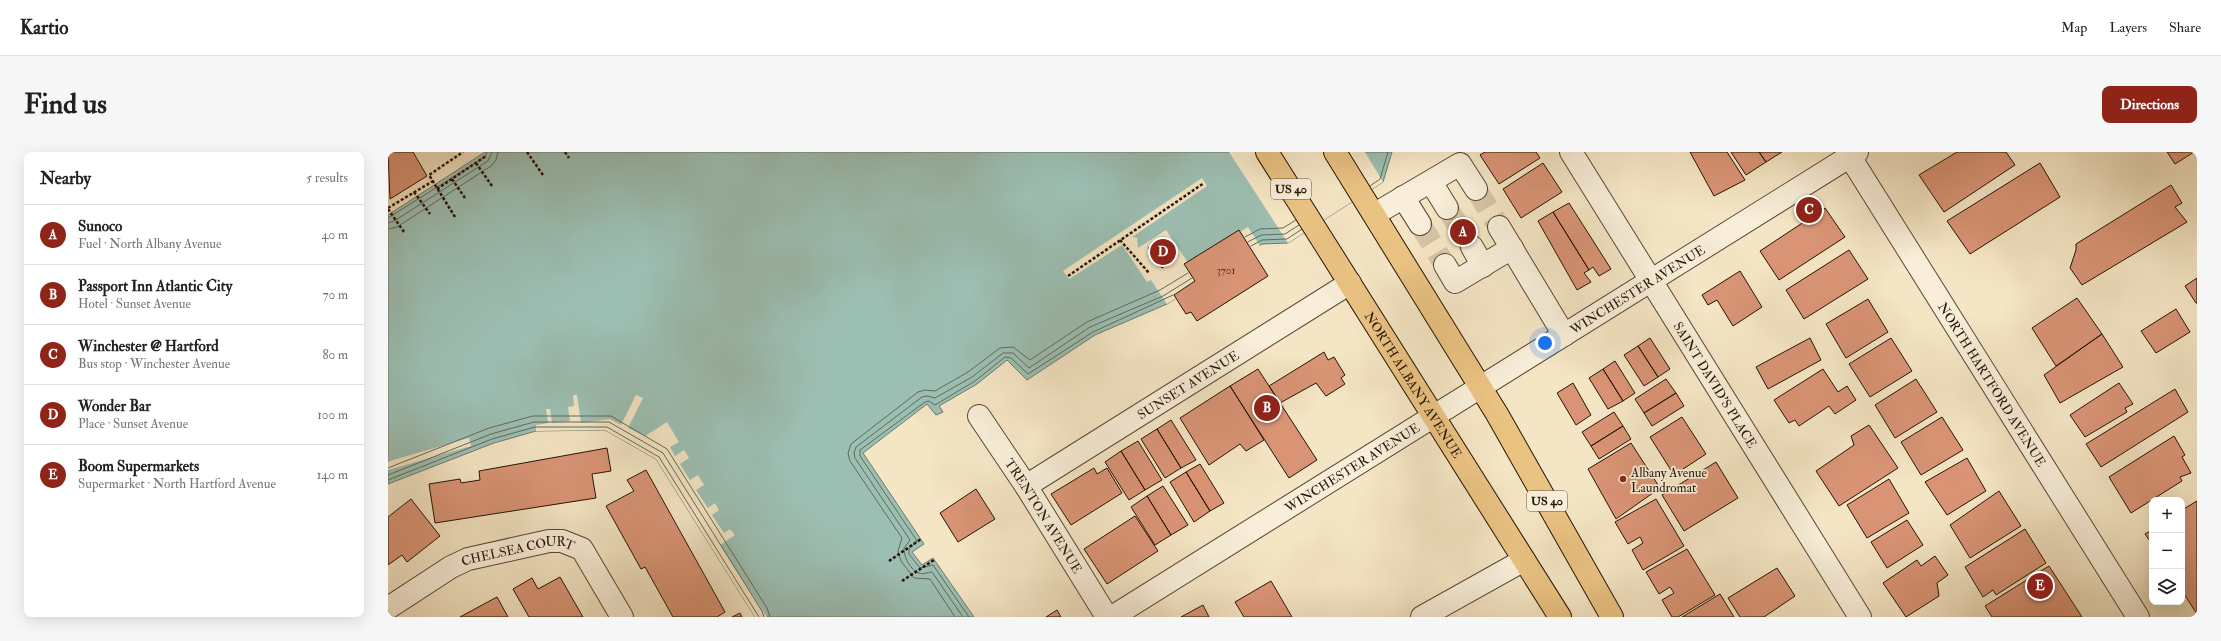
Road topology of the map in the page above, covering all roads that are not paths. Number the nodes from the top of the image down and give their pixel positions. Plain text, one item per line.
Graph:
1 (1267, 152) edge
2 (1335, 152) edge
3 (1571, 152) edge
4 (1852, 153) edge
5 (1431, 182) junction
6 (1476, 188) tunnel mouth
7 (1403, 197) junction
8 (1447, 208) tunnel mouth
9 (1375, 214) junction
10 (1420, 224) tunnel mouth
11 (1499, 227) tunnel mouth
12 (1472, 247) tunnel mouth
13 (1512, 248) junction
14 (1445, 265) tunnel mouth
15 (1483, 266) junction
16 (1651, 281) junction
17 (1350, 283) junction
18 (1564, 335) junction
19 (1480, 386) junction
20 (1433, 415) junction
21 (979, 416) dead end
22 (1026, 486) junction
23 (1524, 560) junction
24 (388, 608) edge
25 (622, 617) edge
26 (1107, 617) edge
27 (1112, 617) edge
28 (1422, 617) edge
29 (1560, 617) edge
30 (1612, 617) edge
31 (1860, 617) edge
32 (2138, 617) edge

1 - 17 highway, NORTH ALBANY AVENUE / US 40
2 - 9 highway, US 40
3 - 16 street, SAINT DAVID'S PLACE
4 - 16 street, WINCHESTER AVENUE
4 - 32 street, NORTH HARTFORD AVENUE
5 - 6 street
5 - 7 street
5 - 8 street
7 - 9 street
7 - 10 street
9 - 19 highway, US 40
11 - 13 street
12 - 15 street
13 - 15 street
13 - 18 street
14 - 15 street
16 - 18 street, WINCHESTER AVENUE
16 - 31 street, SAINT DAVID'S PLACE
17 - 20 highway, NORTH ALBANY AVENUE / US 40
17 - 22 street, SUNSET AVENUE
18 - 19 street, WINCHESTER AVENUE
19 - 20 street, WINCHESTER AVENUE
19 - 30 highway, US 40
20 - 23 highway, NORTH ALBANY AVENUE / US 40
20 - 27 street, WINCHESTER AVENUE
21 - 22 street, TRENTON AVENUE
22 - 26 street, TRENTON AVENUE
23 - 28 street
23 - 29 highway, NORTH ALBANY AVENUE / US 40
24 - 25 street, CHELSEA COURT

